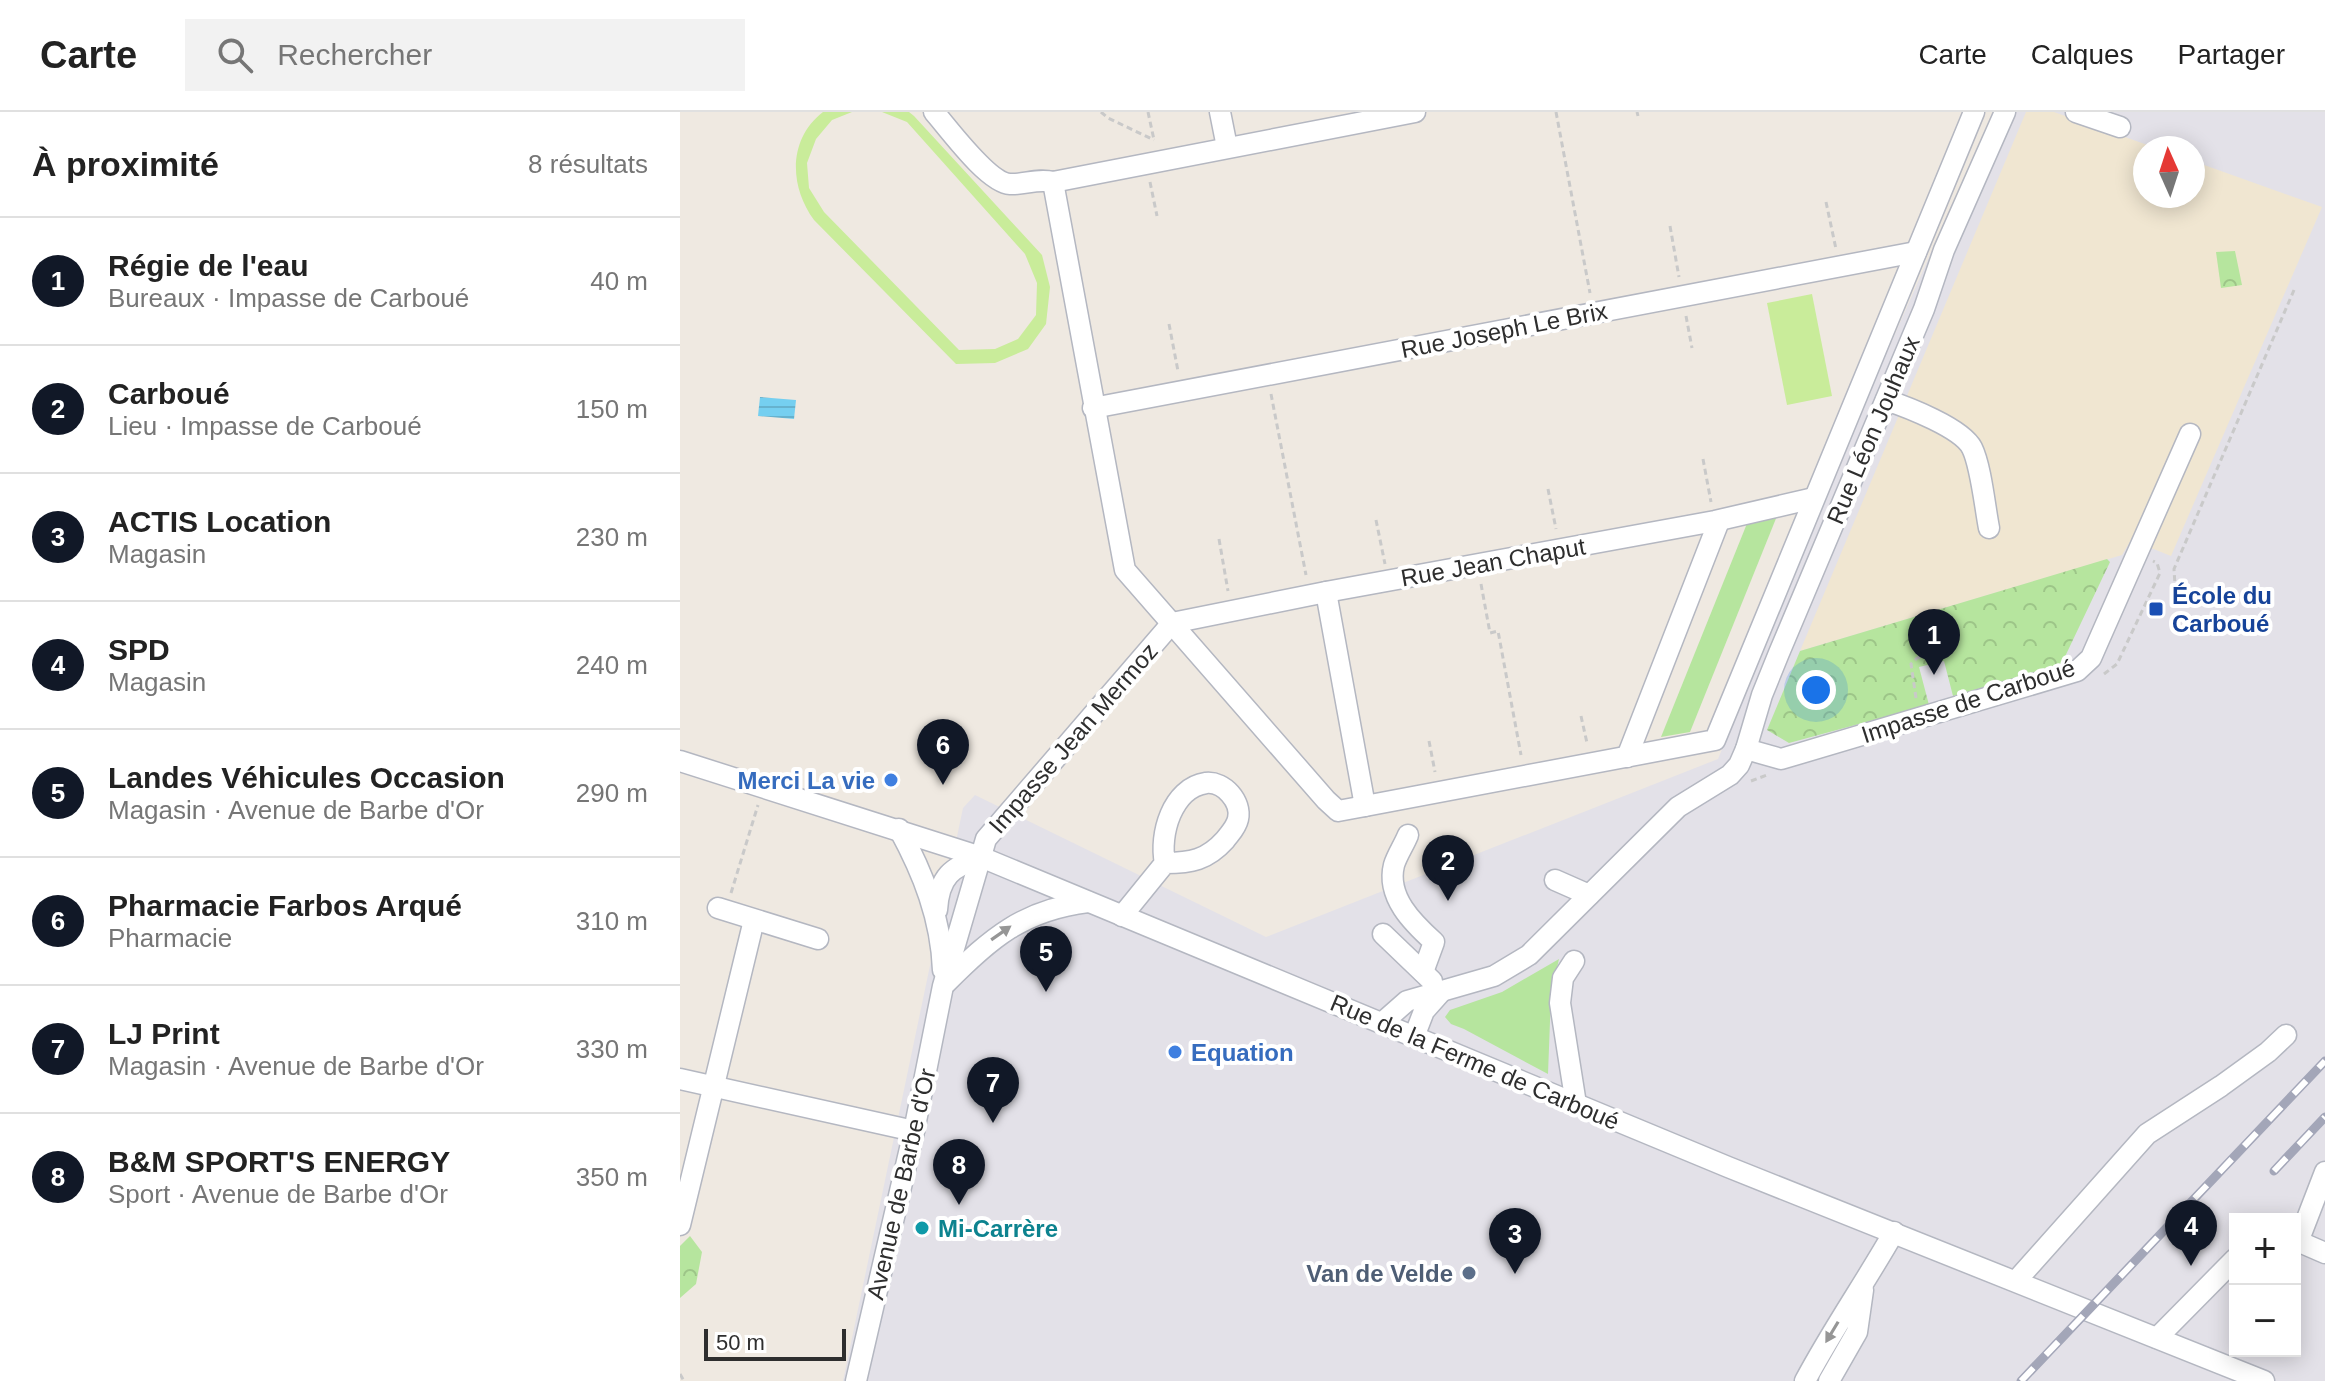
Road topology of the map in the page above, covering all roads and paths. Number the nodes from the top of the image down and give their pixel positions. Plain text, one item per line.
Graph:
1 (934, 112) edge
2 (1101, 112) edge
3 (1148, 112) edge
4 (1220, 112) edge
5 (1415, 112) edge
6 (1556, 112) edge
7 (1974, 112) edge
8 (2005, 112) edge
9 (2076, 112) edge
10 (2120, 127) dead end
11 (1154, 140) junction
12 (1227, 147) junction
13 (1152, 162) junction
14 (1053, 182) junction
15 (1826, 202) dead end
16 (1157, 216) dead end
17 (1670, 226) dead end
18 (1916, 252) junction
19 (1839, 266) junction
20 (2294, 290) dead end
21 (1682, 296) junction
22 (1593, 313) junction
23 (1169, 324) dead end
24 (1692, 348) dead end
25 (1267, 374) junction
26 (1182, 391) junction
27 (1886, 400) junction
28 (1093, 408) junction
29 (2190, 434) dead end
30 (1703, 459) dead end
31 (1548, 489) dead end
32 (1814, 498) junction
33 (1376, 520) dead end
34 (1717, 521) junction
35 (1989, 528) dead end
36 (1219, 539) dead end
37 (1560, 550) junction
38 (2138, 555) junction
39 (1477, 564) junction
40 (1389, 580) junction
41 (1318, 593) junction
42 (2176, 601) dead end
43 (1232, 611) junction
44 (1172, 623) junction
45 (1953, 649) dead end
46 (2091, 678) dead end
47 (1581, 716) dead end
48 (1919, 718) junction
49 (1429, 741) dead end
50 (1746, 749) junction
51 (1627, 757) junction
52 (680, 761) edge
53 (1591, 764) junction
54 (1776, 766) junction
55 (1525, 776) junction
56 (1737, 779) junction
57 (764, 786) junction
58 (1439, 792) junction
59 (1365, 806) junction
60 (899, 829) junction
61 (1408, 835) dead end
62 (981, 857) junction
63 (1165, 863) dead end
64 (1555, 880) dead end
65 (1589, 895) junction
66 (1089, 902) junction
67 (722, 910) joint
68 (1122, 916) junction
69 (754, 920) junction
70 (936, 923) junction
71 (1383, 934) dead end
72 (818, 939) dead end
73 (1574, 961) dead end
74 (1423, 972) junction
75 (943, 986) junction
76 (1442, 992) junction
77 (1382, 1023) junction
78 (2286, 1035) dead end
79 (1414, 1037) junction
80 (680, 1079) edge
81 (713, 1088) junction
82 (1576, 1104) junction
83 (914, 1131) junction
84 (2325, 1172) edge
85 (680, 1225) edge
86 (2301, 1231) edge
87 (1894, 1232) junction
88 (2301, 1243) edge
89 (2325, 1253) edge
90 (2229, 1265) edge
91 (2016, 1281) junction
92 (1864, 1286) junction
93 (2157, 1338) junction
94 (680, 1374) edge
95 (684, 1381) edge
96 (856, 1381) edge
97 (1805, 1381) edge
98 (1829, 1381) edge
99 (2264, 1381) edge

1 - 14 street
2 - 11 path
3 - 11 path
4 - 12 street
5 - 12 street
6 - 22 path
7 - 18 street
8 - 27 street, Rue Léon Jouhaux
9 - 10 street
11 - 13 path
12 - 13 street
13 - 14 street
13 - 16 path
14 - 28 street
15 - 19 path
17 - 21 path
18 - 19 street, Rue Joseph Le Brix
18 - 32 street
19 - 21 street, Rue Joseph Le Brix
20 - 42 path
21 - 22 street, Rue Joseph Le Brix
21 - 24 path
22 - 25 street, Rue Joseph Le Brix
23 - 26 path
25 - 26 street, Rue Joseph Le Brix
25 - 41 path
26 - 28 street, Rue Joseph Le Brix
27 - 35 street
27 - 50 street, Rue Léon Jouhaux
28 - 44 street
29 - 38 street, Impasse de Carboué
30 - 34 path
31 - 37 path
32 - 34 street, Rue Jean Chaput
32 - 51 street
33 - 40 path
34 - 37 street, Rue Jean Chaput
34 - 51 street
36 - 43 path
37 - 39 street, Rue Jean Chaput
38 - 46 path
38 - 48 street, Impasse de Carboué
39 - 40 street, Rue Jean Chaput
39 - 55 path
40 - 41 street, Rue Jean Chaput
41 - 43 street, Rue Jean Chaput
41 - 59 street
43 - 44 street, Rue Jean Chaput
44 - 59 street
44 - 62 street, Impasse Jean Mermoz
45 - 48 path
47 - 53 path
48 - 54 street, Impasse de Carboué
49 - 58 path
50 - 54 street
50 - 56 street, Impasse de Carboué
51 - 53 street
52 - 57 street, Rue de la Ferme de Carboué
53 - 55 street
54 - 56 street, Impasse de Carboué
54 - 56 path
55 - 58 street
56 - 65 street, Impasse de Carboué
57 - 60 street, Rue de la Ferme de Carboué
57 - 67 path
58 - 59 street
60 - 62 street, Rue de la Ferme de Carboué
60 - 70 street, Avenue de Barbe d'Or
61 - 74 street
62 - 66 street, Rue de la Ferme de Carboué
62 - 70 street, Avenue de Barbe d'Or
62 - 75 street, Avenue de Barbe d'Or
63 - 68 street
64 - 65 street
65 - 76 street, Impasse de Carboué
66 - 68 street, Rue de la Ferme de Carboué
75 -> 66 street
67 - 69 street
68 - 77 street, Rue de la Ferme de Carboué
69 - 72 street
69 - 81 street
70 - 75 street, Avenue de Barbe d'Or
71 - 74 street
73 - 82 street
74 - 76 street
75 - 83 street, Avenue de Barbe d'Or
76 - 77 street, Impasse de Carboué
76 - 79 street
77 - 79 street, Rue de la Ferme de Carboué
78 - 91 street
79 - 82 street, Rue de la Ferme de Carboué
80 - 81 street
81 - 83 street
81 - 85 street
82 - 87 street, Rue de la Ferme de Carboué
83 - 96 street, Avenue de Barbe d'Or
84 - 86 street
87 - 91 street, Rue de la Ferme de Carboué
87 - 92 street
88 - 89 street
90 - 93 street
91 - 93 street, Rue de la Ferme de Carboué
92 -> 97 street
92 - 98 street
93 - 99 street, Rue de la Ferme de Carboué
94 - 95 path

